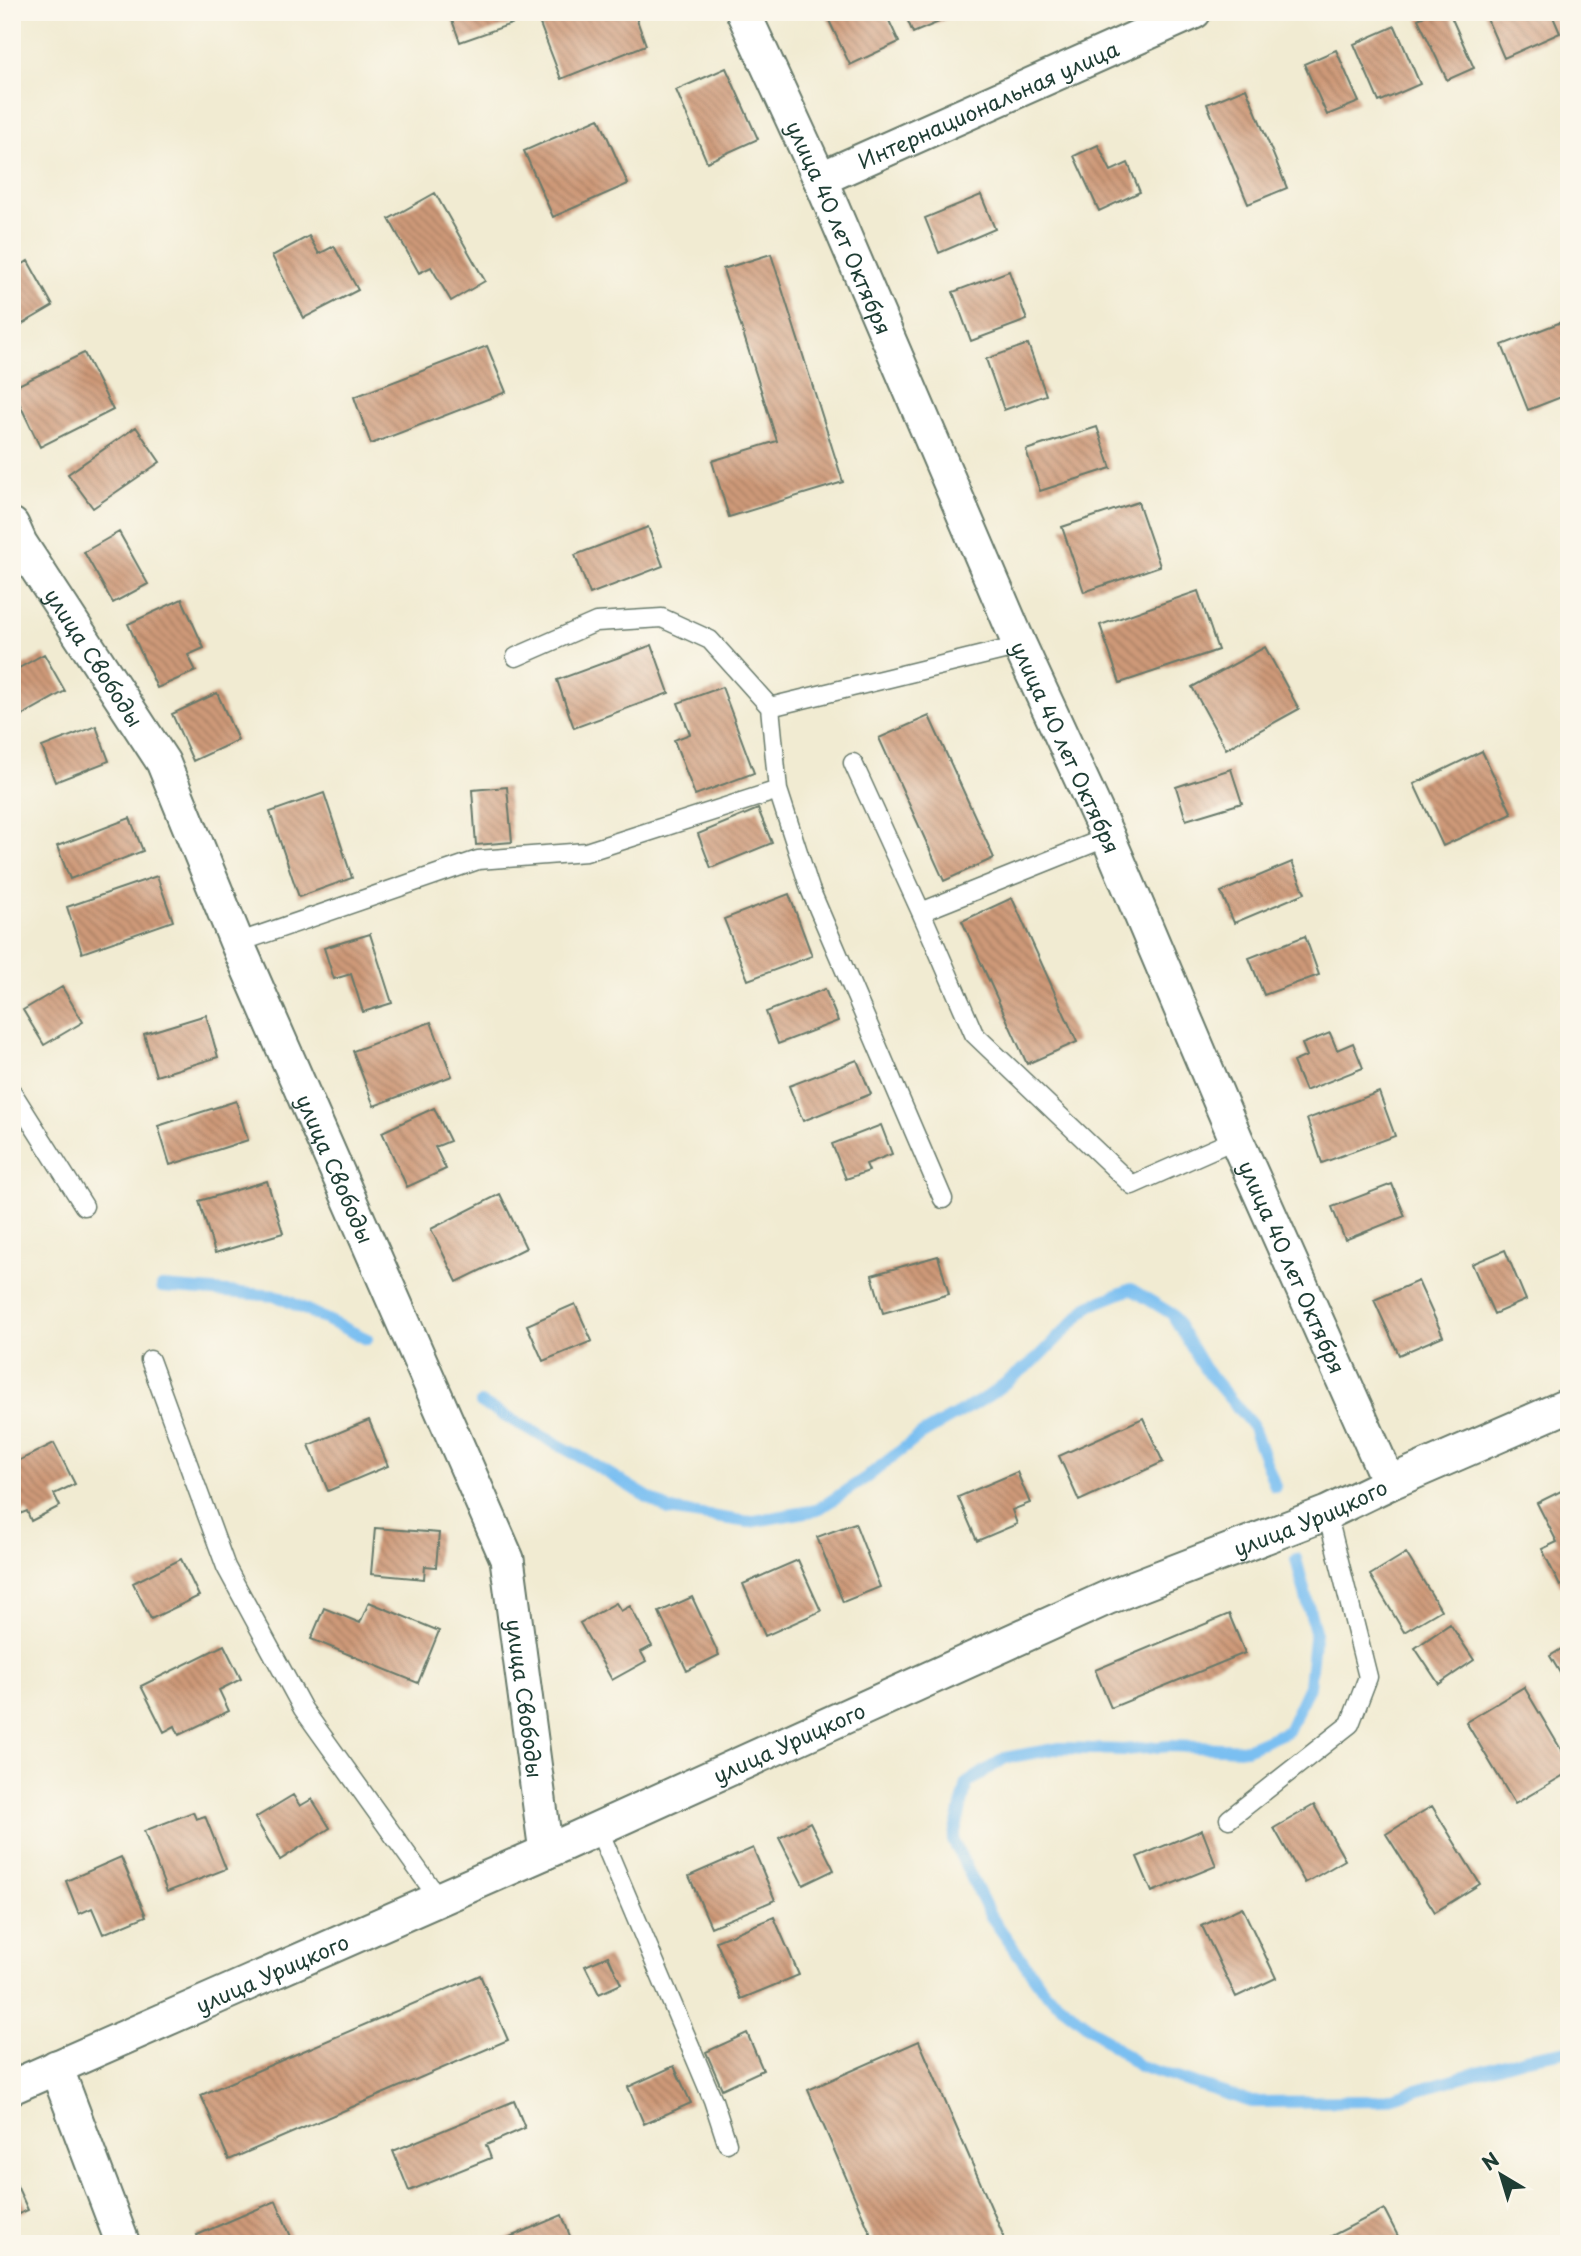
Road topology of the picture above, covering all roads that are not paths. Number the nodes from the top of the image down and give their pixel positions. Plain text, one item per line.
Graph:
1 (743, 12) edge
2 (1194, 12) edge
3 (820, 179) junction
4 (12, 525) edge
5 (1020, 646) junction
6 (516, 657) dead end
7 (770, 706) junction
8 (853, 763) dead end
9 (778, 790) junction
10 (1108, 837) junction
11 (921, 912) junction
12 (237, 943) junction
13 (12, 1092) edge
14 (1236, 1139) junction
15 (943, 1199) dead end
16 (84, 1206) dead end
17 (150, 1360) dead end
18 (1569, 1405) edge
19 (1389, 1483) junction
20 (1327, 1513) junction
21 (1229, 1819) dead end
22 (598, 1828) junction
23 (546, 1852) junction
24 (439, 1899) junction
25 (57, 2067) junction
26 (12, 2087) edge
27 (727, 2143) dead end
28 (123, 2244) edge

1 - 3 street, улица 40 лет Октября
2 - 3 street, Интернациональная улица
3 - 5 street, улица 40 лет Октября
4 - 12 street, улица Свободы
5 - 7 lane
5 - 10 street, улица 40 лет Октября
6 - 7 lane
7 - 9 lane
8 - 11 lane
9 - 12 lane
9 - 15 lane
10 - 11 lane
10 - 14 street, улица 40 лет Октября
11 - 14 lane
12 - 23 street, улица Свободы
13 - 16 lane
14 - 19 street, улица 40 лет Октября
17 - 24 lane
18 - 19 street, улица Урицкого
19 - 20 street, улица Урицкого
20 - 21 lane
20 - 22 street, улица Урицкого
22 - 23 street, улица Урицкого
22 - 27 lane
23 - 24 street, улица Урицкого
24 - 25 street, улица Урицкого
25 - 26 street, улица Урицкого
25 - 28 street

